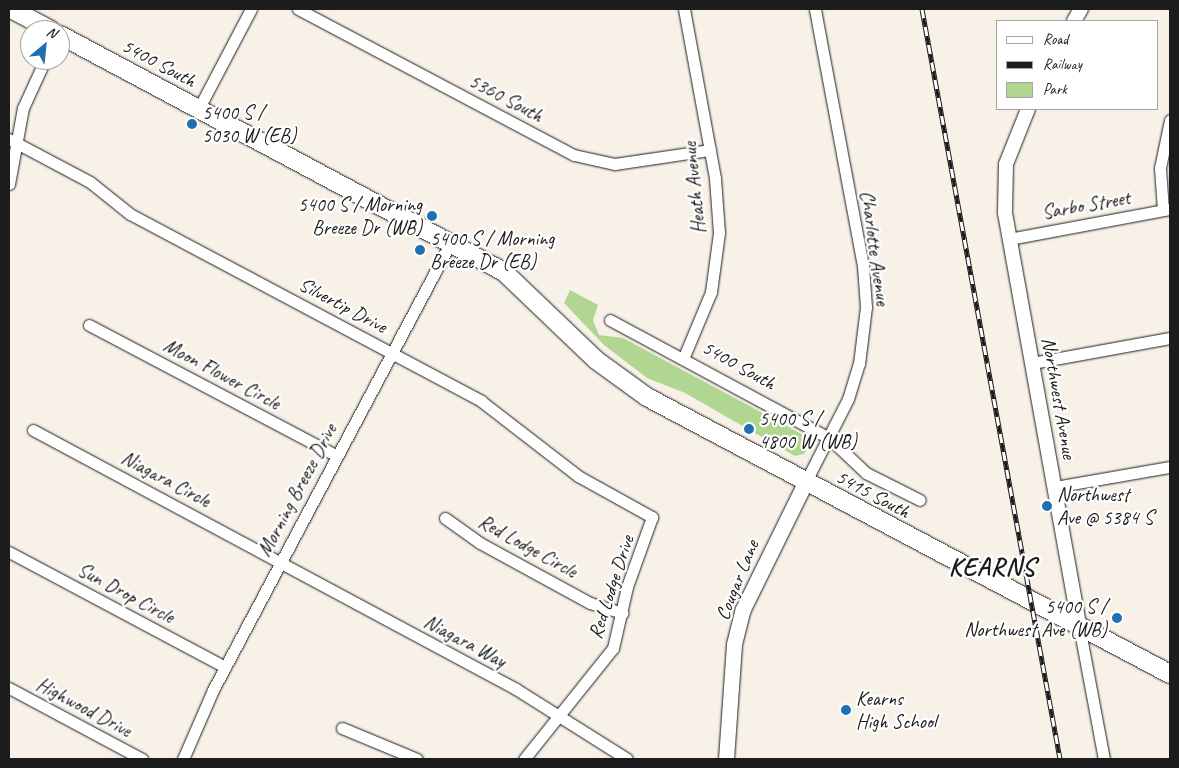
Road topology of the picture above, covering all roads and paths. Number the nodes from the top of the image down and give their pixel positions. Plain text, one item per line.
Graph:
1 (11, 9) edge
2 (251, 9) edge
3 (298, 9) edge
4 (684, 9) edge
5 (816, 9) edge
6 (1081, 9) edge
7 (32, 20) edge
8 (1075, 20) edge
9 (70, 40) edge
10 (40, 70) edge
11 (199, 108) junction
12 (1028, 110) edge
13 (1170, 120) edge
14 (14, 142) edge
15 (710, 150) junction
16 (9, 184) edge
17 (1167, 210) edge
18 (1009, 239) junction
19 (451, 242) junction
20 (610, 320) dead end
21 (89, 325) dead end
22 (1170, 338) edge
23 (391, 352) junction
24 (683, 359) junction
25 (1032, 363) junction
26 (33, 430) dead end
27 (829, 438) junction
28 (337, 456) junction
29 (1170, 467) edge
30 (805, 483) junction
31 (1055, 488) junction
32 (920, 500) dead end
33 (652, 517) joint
34 (446, 518) dead end
35 (9, 552) edge
36 (280, 562) junction
37 (623, 613) junction
38 (1079, 626) junction
39 (225, 667) junction
40 (1170, 674) edge
41 (9, 688) edge
42 (558, 714) junction
43 (342, 728) dead end
44 (142, 759) edge
45 (183, 759) edge
46 (418, 759) edge
47 (524, 759) edge
48 (627, 759) edge
49 (726, 759) edge
50 (1104, 759) edge

1 - 7 main road
2 - 11 street
3 - 15 street, 5360 South
4 - 15 street, Heath Avenue
5 - 27 street, Charlotte Avenue
6 - 8 street
9 - 11 main road, 5400 South
10 - 14 street
11 - 19 main road, 5400 South
12 - 18 street, Northwest Avenue
13 - 17 street
14 - 16 street
14 - 23 street, Silvertip Drive
15 - 24 street, Heath Avenue
17 - 18 street, Sarbo Street
18 - 25 street, Northwest Avenue
19 - 23 street, Morning Breeze Drive
19 - 30 main road, 5415 South
20 - 24 street, 5400 South
21 - 28 street, Moon Flower Circle
22 - 25 street
23 - 28 street, Morning Breeze Drive
23 - 33 street, Silvertip Drive
24 - 27 street, 5400 South
25 - 31 street, Northwest Avenue
26 - 36 street, Niagara Circle
27 - 30 street, Charlotte Avenue
27 - 32 street, 5400 South
28 - 36 street, Morning Breeze Drive
29 - 31 street
30 - 38 main road, 5415 South
30 - 49 main road, Cougar Lane
31 - 38 street, Northwest Avenue
33 - 37 street, Red Lodge Drive
34 - 37 street, Red Lodge Circle
35 - 39 street, Sun Drop Circle
36 - 39 street, Morning Breeze Drive
36 - 42 street, Niagara Way
37 - 42 street, Red Lodge Drive
38 - 40 main road, 5415 South
38 - 50 street, Northwest Avenue
39 - 45 street, Morning Breeze Drive
41 - 44 street, Highwood Drive
42 - 47 street, Red Lodge Drive
42 - 48 street, Niagara Way
43 - 46 street

